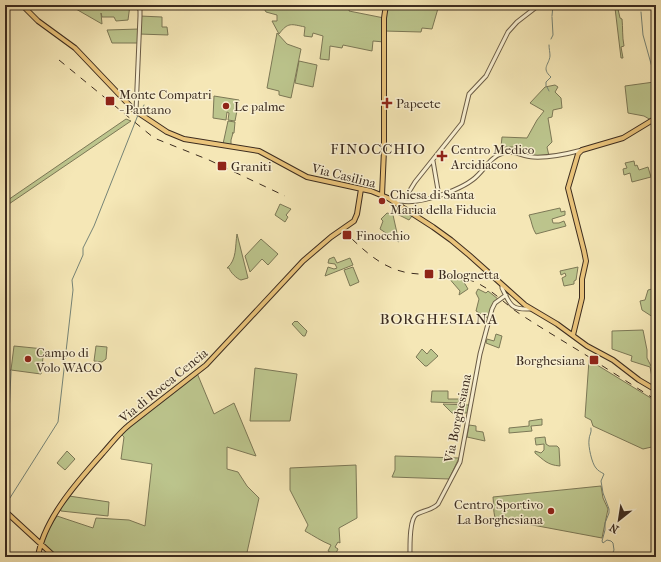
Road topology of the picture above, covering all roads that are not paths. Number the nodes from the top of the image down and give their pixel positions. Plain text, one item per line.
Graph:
1 (22, 5) edge
2 (136, 5) edge
3 (386, 5) edge
4 (539, 5) edge
5 (136, 111) junction
6 (656, 118) edge
7 (579, 152) junction
8 (433, 161) junction
9 (361, 189) junction
10 (382, 195) junction
11 (439, 196) junction
12 (394, 202) junction
13 (401, 202) junction
14 (502, 286) junction
15 (506, 295) junction
16 (530, 309) junction
17 (574, 333) junction
18 (656, 390) edge
19 (5, 512) edge
20 (40, 543) junction
21 (38, 557) edge
22 (55, 557) edge
23 (410, 557) edge

1 - 5 main road, Via Casilina
2 - 5 street
3 - 10 main road
4 - 8 street
5 - 9 main road, Via Casilina
6 - 7 main road
7 - 11 street
7 - 17 main road
8 - 11 street
8 - 13 street
9 - 10 main road, Via Casilina
9 - 20 main road, Via di Rocca Cencia
10 - 12 main road, Via Casilina
11 - 13 street
12 - 13 street
12 - 14 main road, Via Casilina
14 - 15 street
14 - 16 main road, Via Casilina
15 - 16 street
15 - 23 street, Via Borghesiana
16 - 17 main road, Via Casilina
17 - 18 main road, Via Casilina
19 - 20 main road
20 - 21 main road, Via di Rocca Cencia
20 - 22 main road

